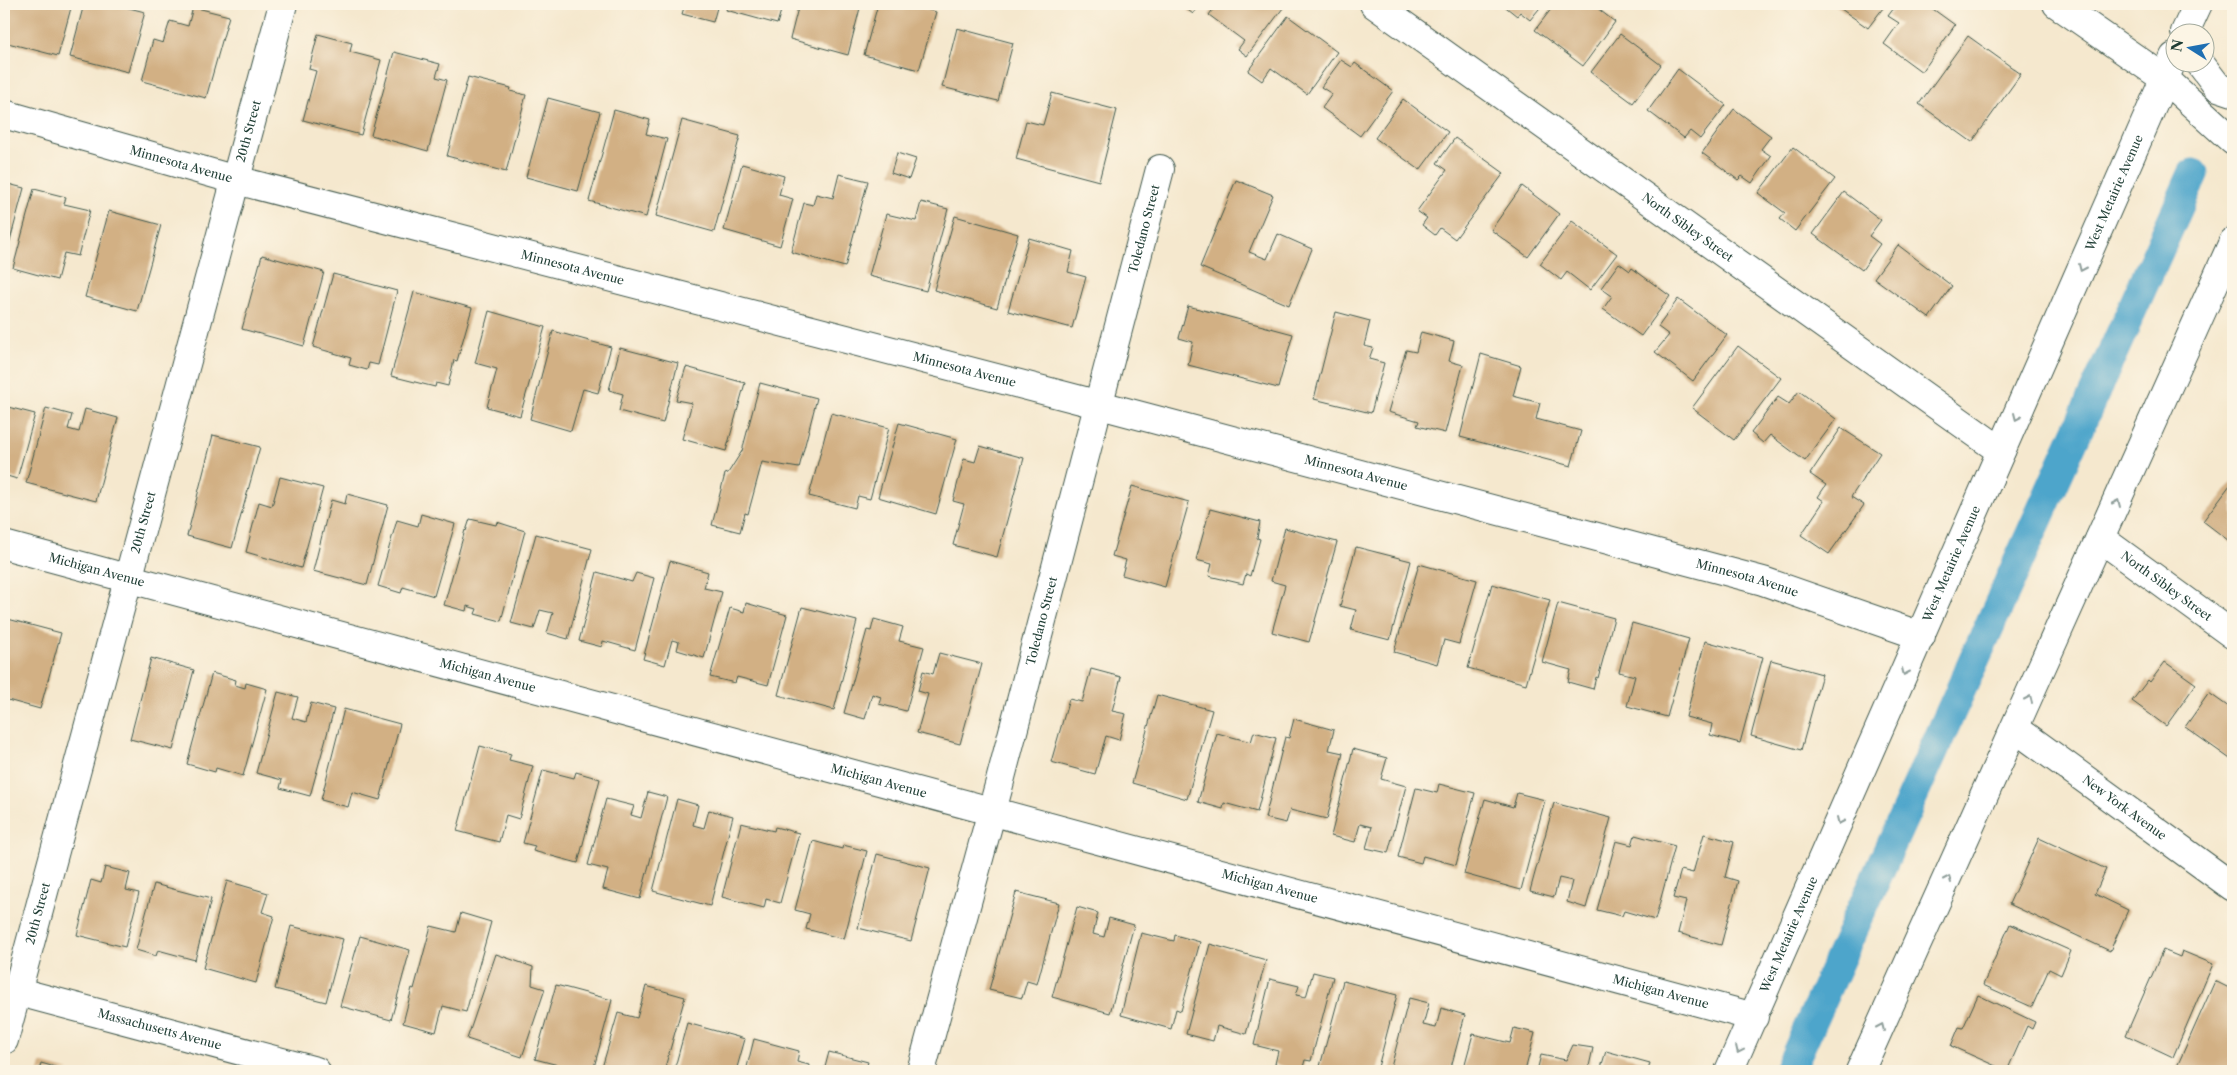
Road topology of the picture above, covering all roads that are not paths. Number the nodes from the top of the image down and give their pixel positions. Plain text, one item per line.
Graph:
1 (283, 4) edge
2 (1374, 4) edge
3 (2057, 4) edge
4 (2200, 4) edge
5 (2190, 22) edge
6 (2197, 22) edge
7 (2164, 65) edge
8 (2168, 72) edge
9 (2173, 72) edge
10 (2207, 72) edge
11 (2233, 92) edge
12 (4, 114) edge
13 (2233, 141) edge
14 (1160, 169) dead end
15 (236, 180) junction
16 (2233, 242) edge
17 (1100, 405) junction
18 (2002, 451) junction
19 (2100, 538) junction
20 (4, 545) edge
21 (128, 579) junction
22 (2233, 635) edge
23 (1921, 636) junction
24 (2016, 729) junction
25 (992, 812) junction
26 (2233, 887) edge
27 (11, 990) edge
28 (1754, 1017) junction
29 (4, 1040) edge
30 (316, 1071) edge
31 (921, 1071) edge
32 (1729, 1071) edge
33 (1860, 1071) edge

1 - 15 street, 20th Street
2 - 18 street, North Sibley Street
3 - 7 street
4 - 5 street
4 - 6 street
8 -> 18 street, West Metairie Avenue
9 - 13 street
10 - 11 street
12 - 15 street, Minnesota Avenue
14 - 17 street, Toledano Street
15 - 17 street, Minnesota Avenue
15 - 21 street, 20th Street
19 -> 16 street
17 - 23 street, Minnesota Avenue
17 - 25 street, Toledano Street
18 - 23 street, West Metairie Avenue
19 - 22 street, North Sibley Street
24 -> 19 street
20 - 21 street, Michigan Avenue
21 - 25 street, Michigan Avenue
21 - 27 street, 20th Street
23 -> 28 street, West Metairie Avenue
24 - 26 street, New York Avenue
33 -> 24 street
25 - 28 street, Michigan Avenue
25 - 31 street, Toledano Street
27 - 29 street, 20th Street
27 - 30 street, Massachusetts Avenue
28 -> 32 street, West Metairie Avenue

